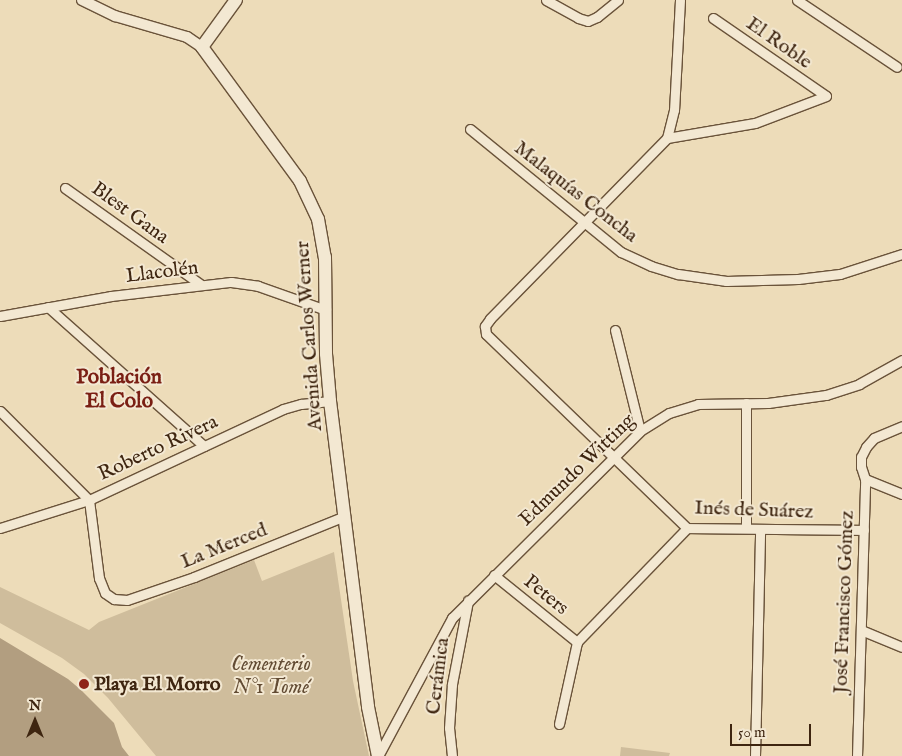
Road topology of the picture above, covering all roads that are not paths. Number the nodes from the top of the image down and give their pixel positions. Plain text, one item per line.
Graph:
1 (82, 0) edge
2 (236, 0) edge
3 (546, 0) edge
4 (618, 0) edge
5 (680, 0) edge
6 (797, 0) edge
7 (713, 18) dead end
8 (202, 47) junction
9 (898, 66) dead end
10 (470, 129) dead end
11 (667, 138) junction
12 (65, 188) dead end
13 (584, 224) junction
14 (902, 254) edge
15 (200, 284) junction
16 (48, 306) junction
17 (326, 310) junction
18 (0, 316) edge
19 (615, 330) dead end
20 (902, 360) edge
21 (330, 401) junction
22 (746, 403) junction
23 (0, 411) edge
24 (902, 426) edge
25 (640, 431) junction
26 (204, 446) junction
27 (612, 456) junction
28 (865, 479) junction
29 (902, 494) edge
30 (89, 500) junction
31 (344, 516) junction
32 (0, 528) edge
33 (687, 528) junction
34 (746, 528) junction
35 (760, 529) junction
36 (864, 530) junction
37 (494, 575) junction
38 (468, 600) junction
39 (861, 630) junction
40 (576, 642) junction
41 (902, 647) edge
42 (559, 724) dead end
43 (378, 756) edge
44 (452, 756) edge
45 (755, 756) edge
46 (858, 756) edge

1 - 8 street, Avenida Carlos Werner
2 - 8 main road
3 - 4 street
5 - 11 street
6 - 9 street
7 - 11 street, El Roble
8 - 17 main road, Avenida Carlos Werner
10 - 13 street, Malaquías Concha
11 - 13 street
12 - 15 street, Blest Gana
13 - 14 street, Malaquías Concha
13 - 27 street, Inés de Suárez
15 - 16 street, Llacolén
15 - 17 street, Llacolén
16 - 18 street, Llacolén
16 - 26 street
17 - 21 main road, Avenida Carlos Werner
19 - 25 street
20 - 22 street, Edmundo Witting
21 - 26 street, Roberto Rivera
21 - 31 main road, Avenida Carlos Werner
22 - 25 street, Edmundo Witting
22 - 34 street
23 - 30 street
24 - 28 street, José Francisco Gómez
25 - 27 street, Edmundo Witting
26 - 30 street, Roberto Rivera
27 - 33 street, Inés de Suárez
27 - 37 street, Edmundo Witting
28 - 29 street
28 - 36 street, José Francisco Gómez
30 - 31 street, La Merced
30 - 32 street, Roberto Rivera
31 - 43 main road, Avenida Carlos Werner
33 - 34 street, Inés de Suárez
33 - 40 street
34 - 35 street, Inés de Suárez
35 - 36 street, Inés de Suárez
35 - 45 street
36 - 39 street, José Francisco Gómez
37 - 38 street, Edmundo Witting
37 - 40 street, Peters
38 - 43 street, Edmundo Witting
38 - 44 street, Cerámica
39 - 41 street
39 - 46 street, José Francisco Gómez
40 - 42 street

